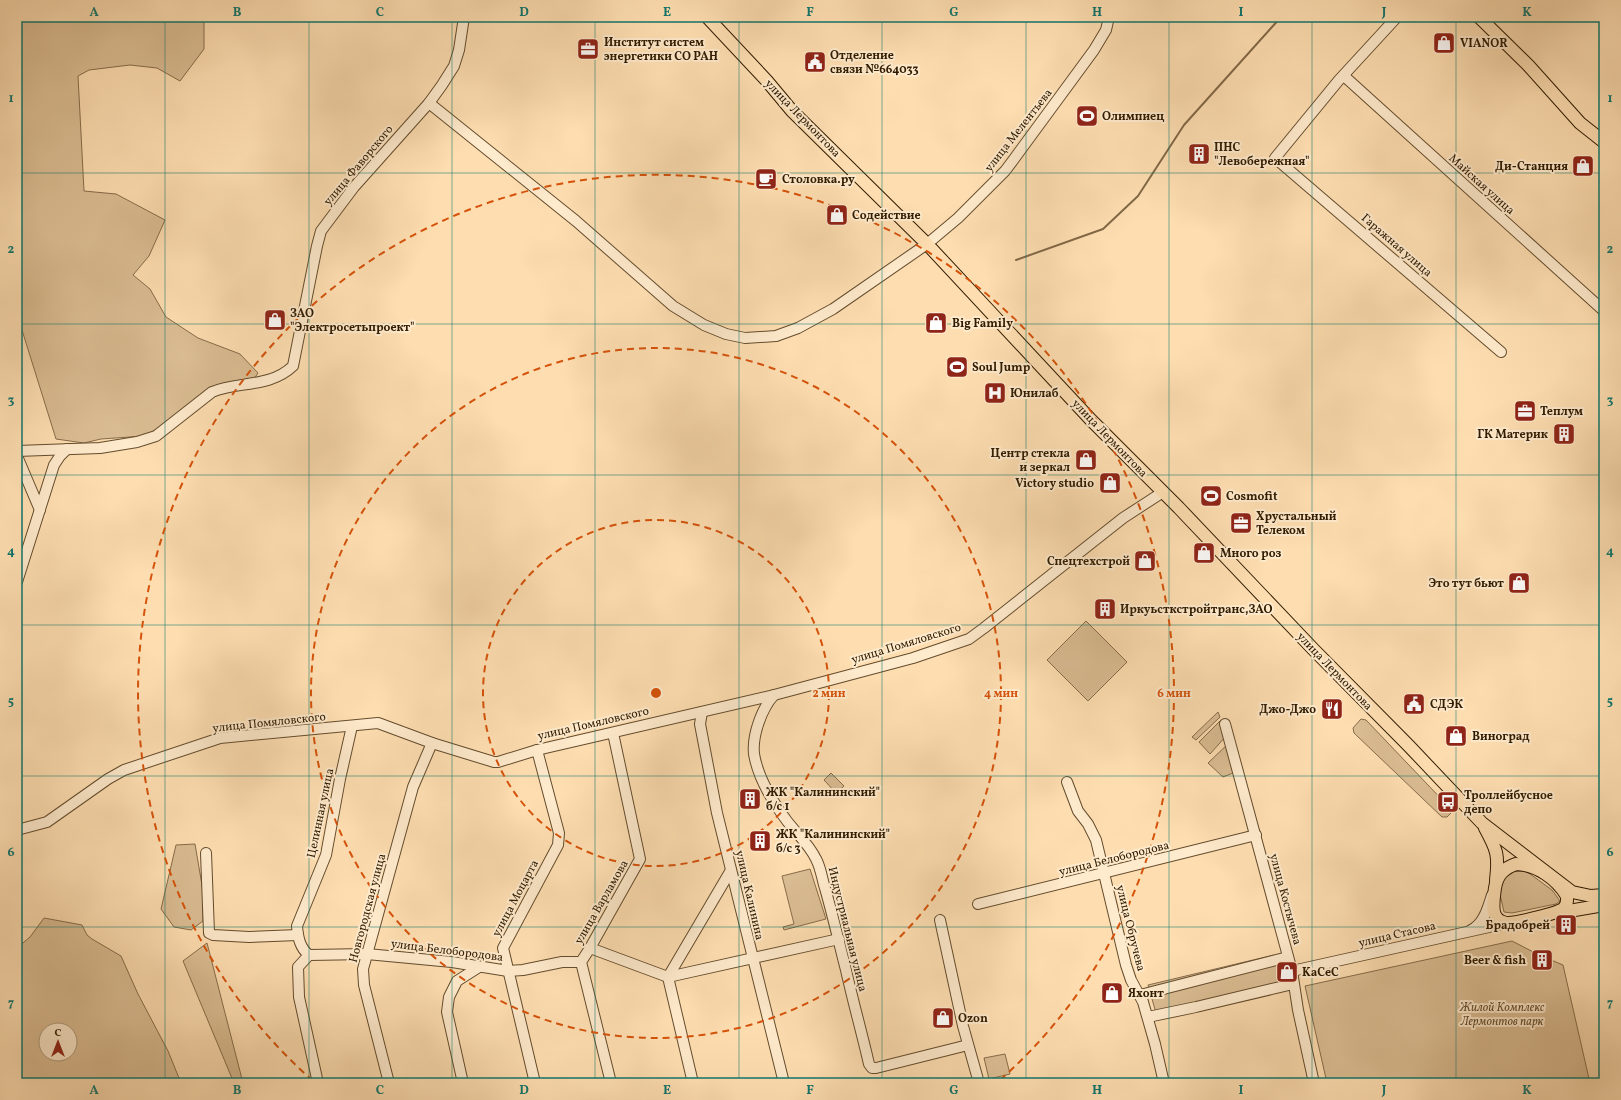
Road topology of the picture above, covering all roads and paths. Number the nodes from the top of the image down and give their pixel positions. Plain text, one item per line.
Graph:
1 (464, 17) edge
2 (707, 17) edge
3 (1109, 17) edge
4 (1398, 17) edge
5 (1479, 17) edge
6 (1344, 76) junction
7 (429, 103) junction
8 (1604, 142) edge
9 (927, 244) junction
10 (1604, 311) edge
11 (1501, 352) dead end
12 (68, 449) junction
13 (17, 452) edge
14 (17, 456) edge
15 (1164, 492) junction
16 (40, 510) junction
17 (20, 565) edge
18 (17, 582) edge
19 (774, 695) junction
20 (702, 712) junction
21 (1225, 724) dead end
22 (352, 726) junction
23 (612, 733) junction
24 (432, 743) junction
25 (537, 750) junction
26 (1067, 782) dead end
27 (1482, 823) junction
28 (17, 830) edge
29 (1256, 835) junction
30 (206, 853) dead end
31 (731, 870) junction
32 (1104, 873) junction
33 (1552, 878) junction
34 (1496, 884) junction
35 (1604, 895) edge
36 (978, 904) dead end
37 (1604, 905) edge
38 (1554, 914) junction
39 (940, 920) dead end
40 (1507, 923) junction
41 (1464, 933) junction
42 (298, 935) junction
43 (839, 939) junction
44 (590, 948) junction
45 (366, 954) junction
46 (309, 955) junction
47 (1288, 957) junction
48 (752, 958) junction
49 (581, 962) junction
50 (479, 967) junction
51 (508, 971) junction
52 (1292, 971) junction
53 (668, 977) junction
54 (1294, 984) junction
55 (1140, 995) junction
56 (1148, 1017) junction
57 (968, 1045) junction
58 (318, 1083) edge
59 (389, 1083) edge
60 (464, 1083) edge
61 (535, 1083) edge
62 (611, 1083) edge
63 (693, 1083) edge
64 (784, 1083) edge
65 (979, 1083) edge
66 (1164, 1083) edge
67 (1314, 1083) edge

1 - 7 street, улица Фаворского
2 - 9 main road, улица Лермонтова
3 - 9 street, улица Мелентьева
4 - 6 street
5 - 8 main road
6 - 10 street, Майская улица
6 - 11 street, Гаражная улица
7 - 9 street, улица Мелентьева
7 - 12 street, улица Фаворского
9 - 15 main road, улица Лермонтова
12 - 13 street
12 - 16 street
14 - 16 street
15 - 19 street, улица Помяловского
15 - 27 main road, улица Лермонтова
16 - 17 street
17 - 18 street
19 - 20 street, улица Помяловского
19 - 43 street, Индустриальная улица
20 - 23 street, улица Помяловского
20 - 31 street, улица Калинина
21 - 29 street, улица Костычева
22 - 24 street, улица Помяловского
22 - 28 street, улица Помяловского
22 - 42 street, Целинная улица
23 - 25 street, улица Помяловского
23 - 44 street, улица Варламова
24 - 25 street, улица Помяловского
24 - 45 street, Новгородская улица
25 - 51 street, улица Моцарта
26 - 32 street, улица Обручева
27 - 33 main road, улица Лермонтова
27 - 34 main road, улица Лермонтова
29 - 32 street, улица Белобородова
29 - 47 street, улица Костычева
30 - 42 street
31 - 48 street, улица Калинина
31 - 53 street
32 - 36 street, улица Белобородова
32 - 55 street, улица Обручева
33 - 34 main road
33 - 35 main road, улица Лермонтова
33 - 38 main road
34 - 40 main road
34 - 41 street, улица Лермонтова
37 - 38 main road
38 - 40 main road
39 - 57 street
40 - 41 street, улица Стасова
41 - 52 street, улица Стасова
42 - 46 street
43 - 48 street
43 - 57 street, Индустриальная улица
44 - 49 street, улица Варламова
44 - 53 street
45 - 46 street, улица Белобородова
45 - 50 street, улица Белобородова
45 - 59 street, Новгородская улица
46 - 58 street
47 - 52 street, улица Костычева
47 - 55 street
48 - 53 street
48 - 64 street, улица Калинина
49 - 51 street, улица Белобородова
49 - 62 street, улица Варламова
50 - 51 street, улица Белобородова
50 - 60 street
51 - 61 street, улица Моцарта
52 - 54 street, улица Костычева
53 - 63 street
54 - 56 street
54 - 67 street, улица Костычева
55 - 56 street, улица Обручева
56 - 66 street, улица Обручева
57 - 65 street

